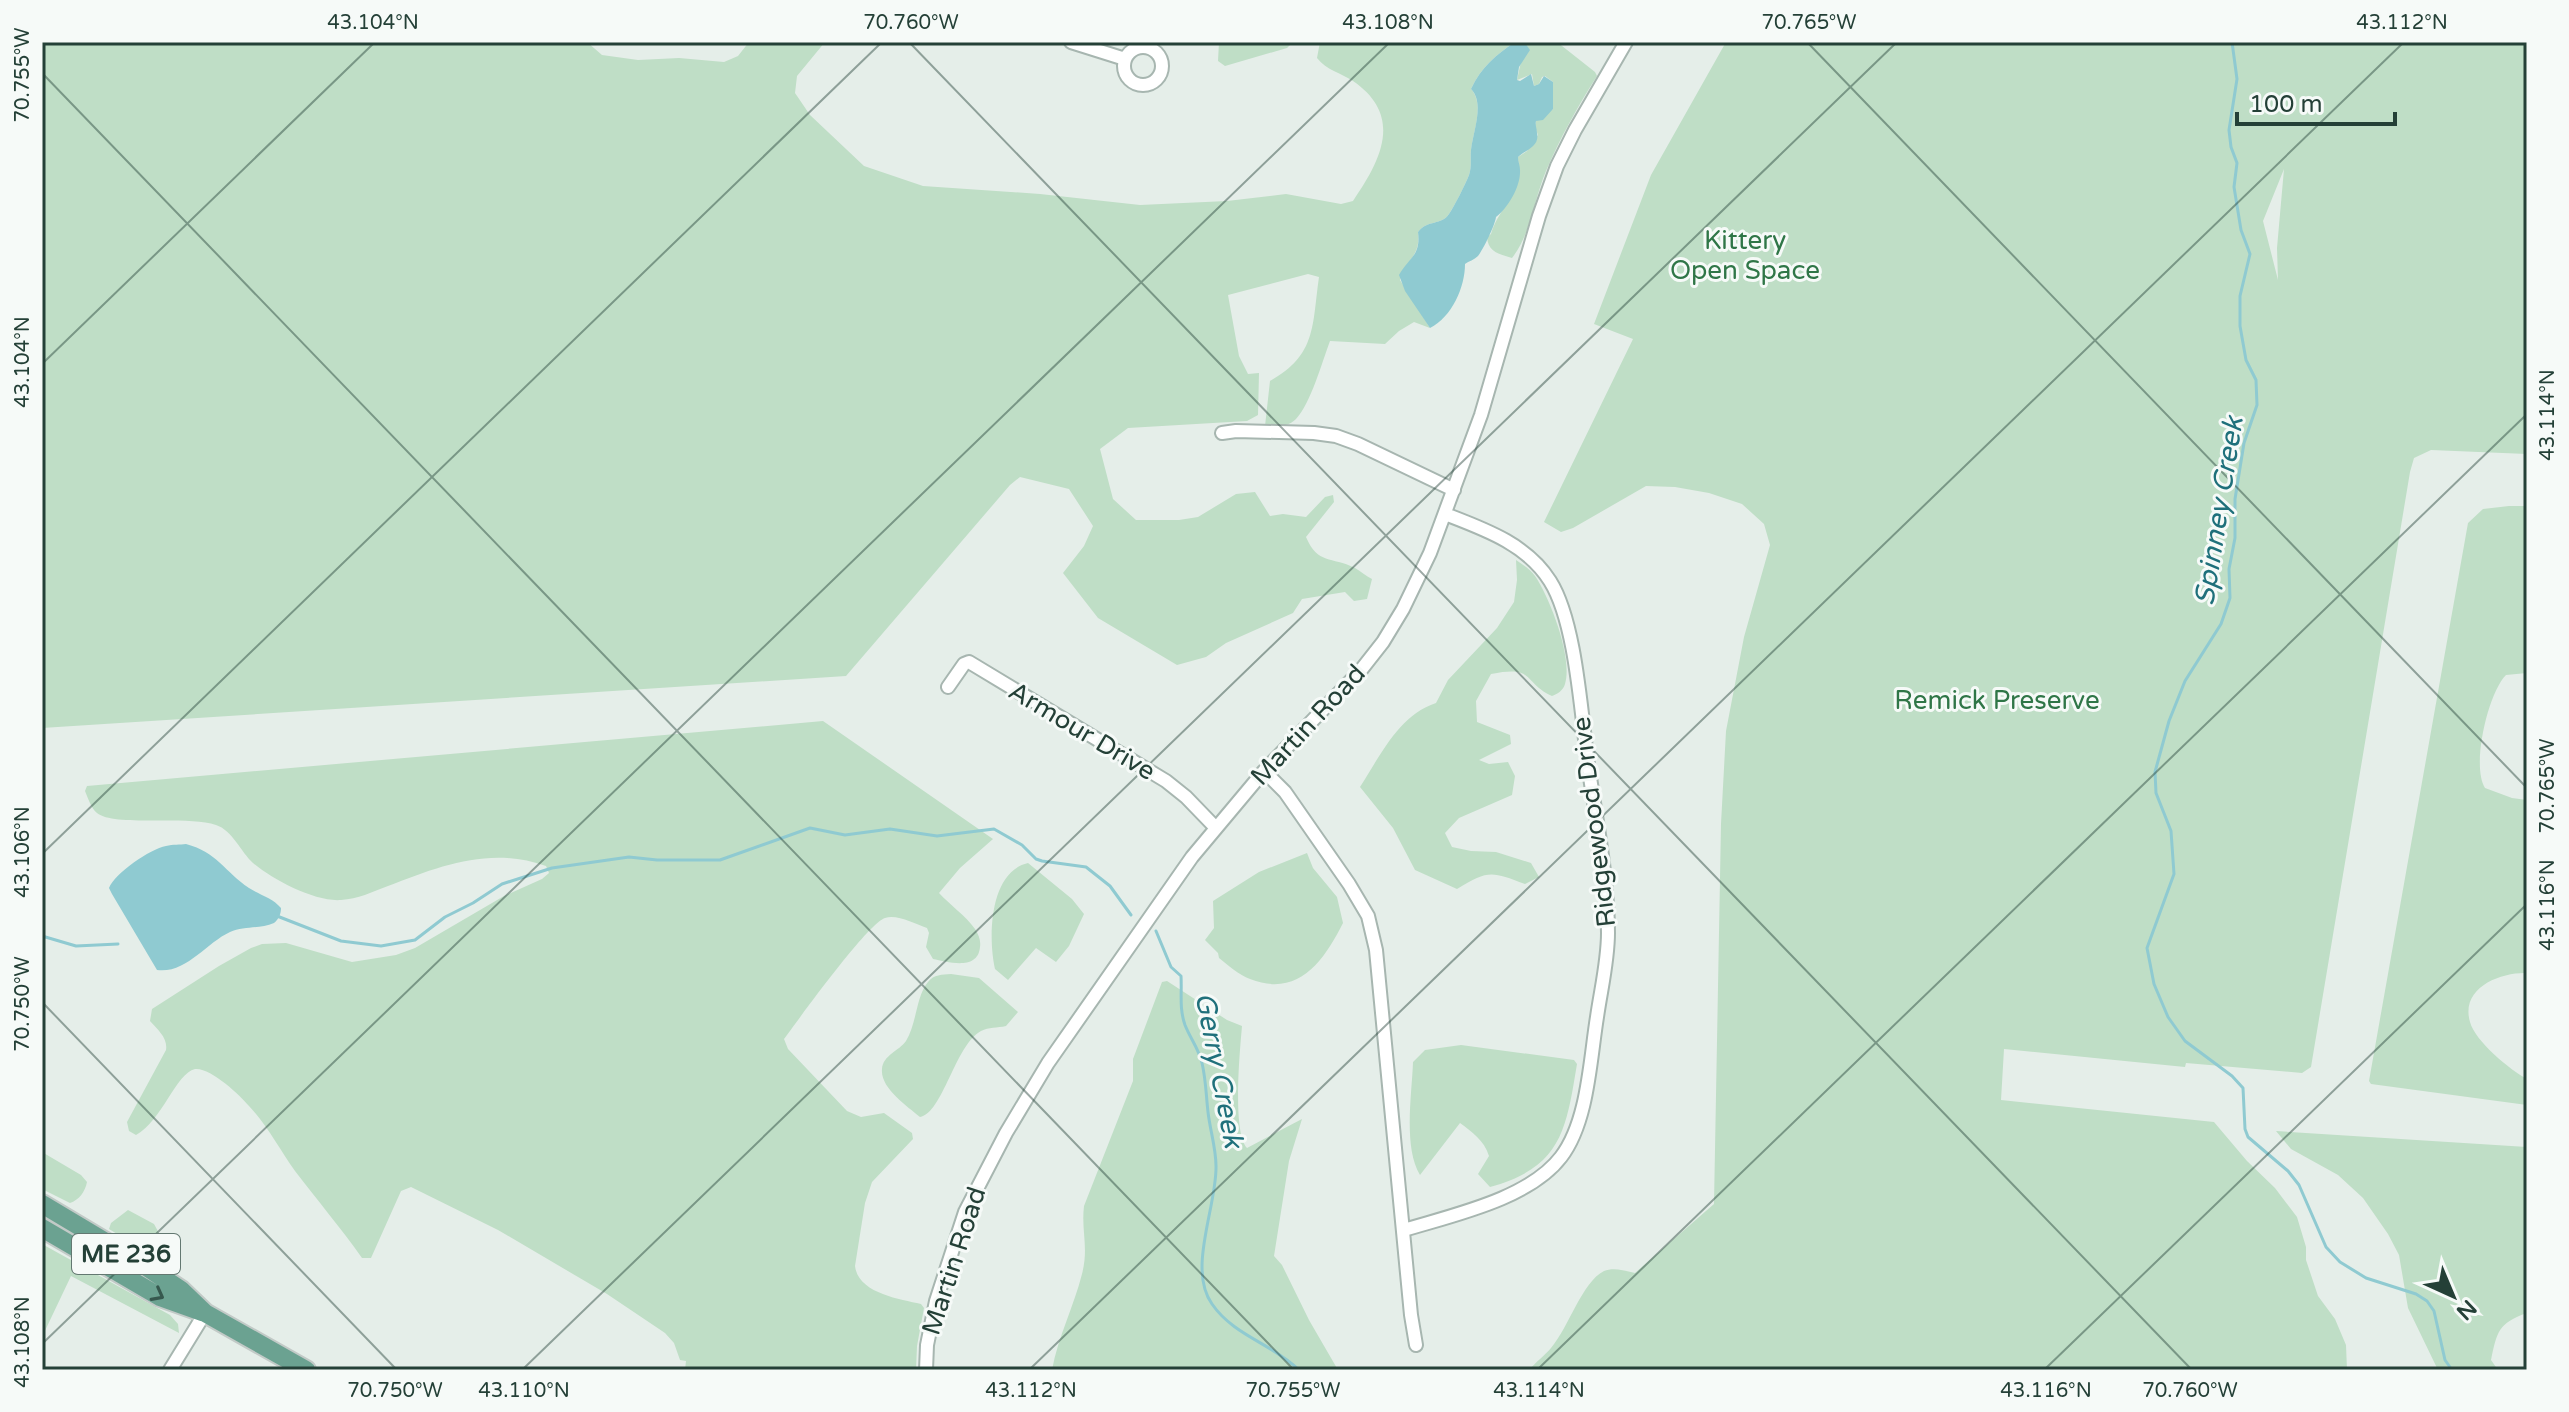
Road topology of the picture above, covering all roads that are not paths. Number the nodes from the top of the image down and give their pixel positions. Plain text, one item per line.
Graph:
1 (1071, 42) edge
2 (1626, 42) edge
3 (1125, 59) dead end
4 (1222, 433) dead end
5 (1454, 490) junction
6 (1445, 514) junction
7 (948, 687) dead end
8 (1264, 771) junction
9 (1216, 828) junction
10 (42, 1204) edge
11 (42, 1228) edge
12 (1404, 1230) junction
13 (205, 1313) junction
14 (1416, 1345) dead end
15 (170, 1370) edge
16 (306, 1370) edge
17 (926, 1370) edge

1 - 3 street
2 - 5 street, Martin Road
4 - 5 street
5 - 6 street, Martin Road
6 - 8 street, Martin Road
6 - 12 street, Ridgewood Drive
7 - 9 street, Armour Drive
8 - 9 street, Martin Road
8 - 12 street
9 - 17 street, Martin Road
10 - 13 main road, ME 236
11 -> 13 main road, ME 236
12 - 14 street
13 - 15 street
13 - 16 main road, ME 236

